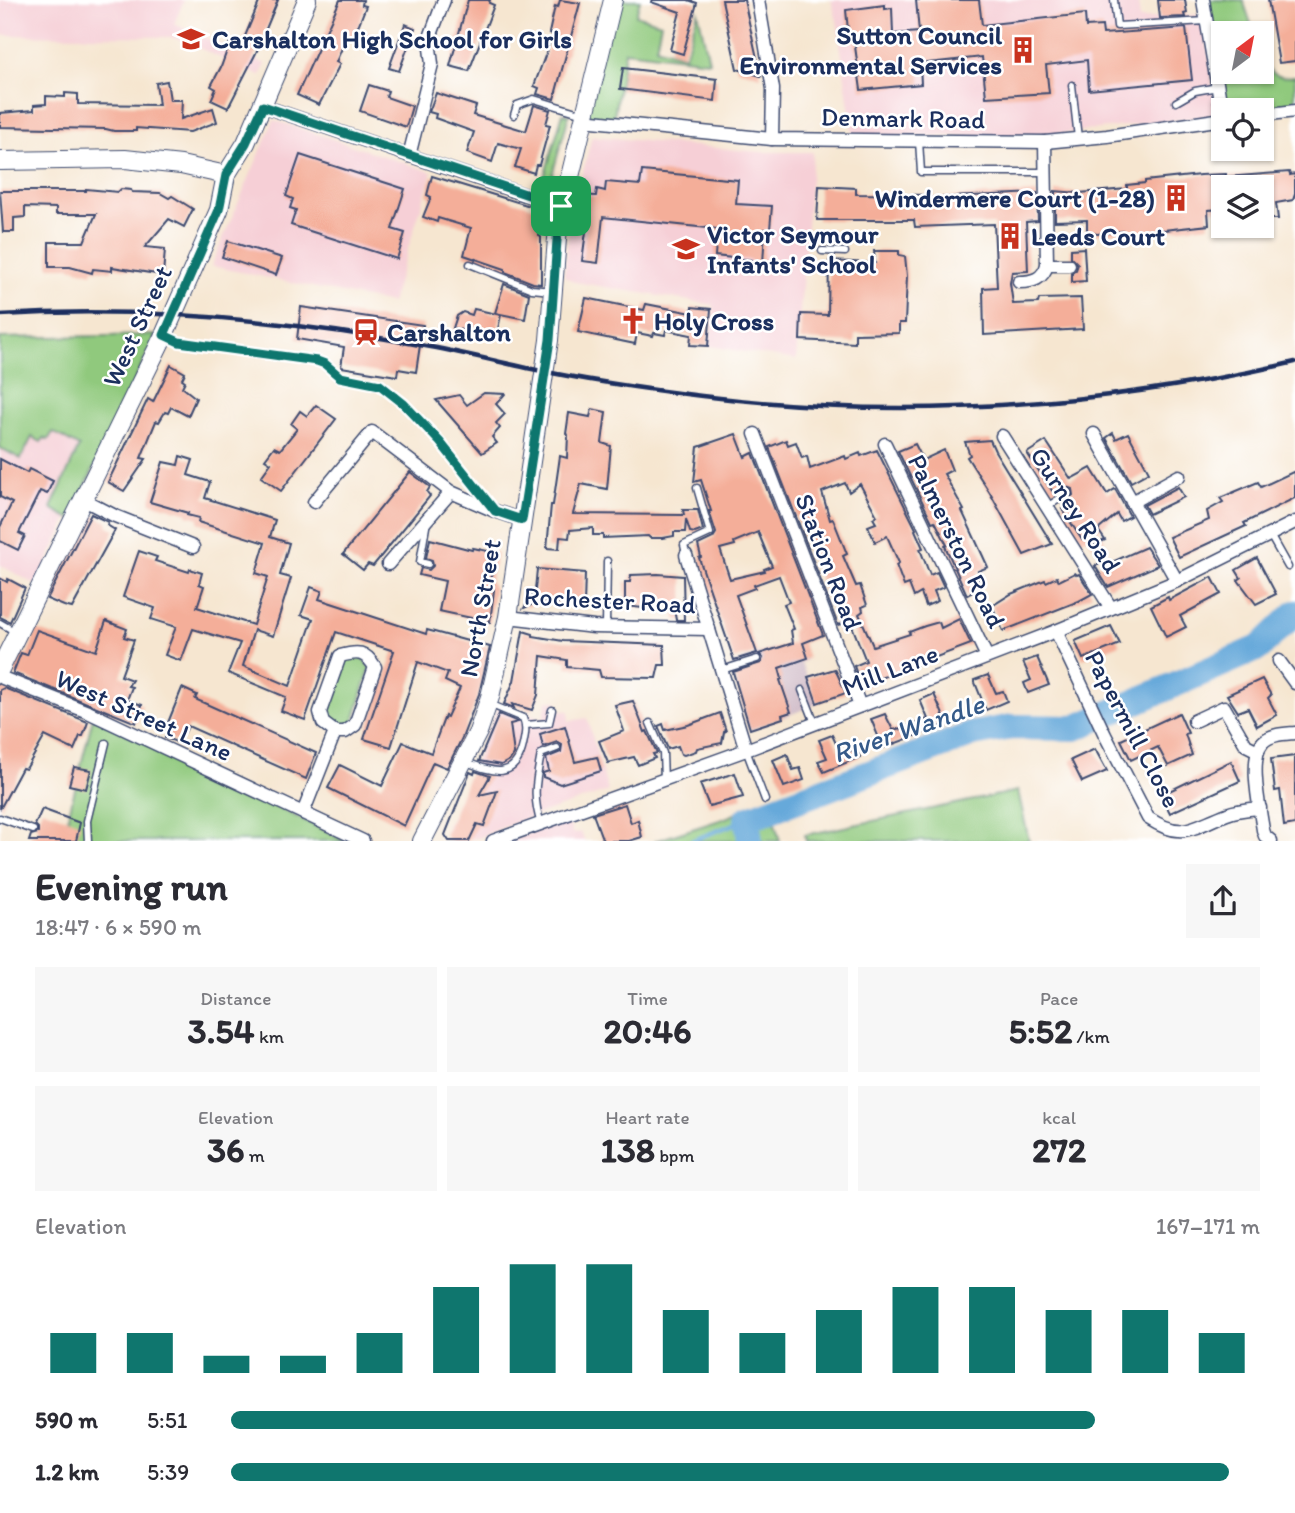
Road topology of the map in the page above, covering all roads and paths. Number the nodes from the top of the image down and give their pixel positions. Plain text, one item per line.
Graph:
1 (307, 0) edge
2 (444, 0) edge
3 (613, 0) edge
4 (758, 0) edge
5 (1114, 0) edge
6 (1203, 0) edge
7 (1207, 21) junction
8 (1072, 85) dead end
9 (1218, 87) junction
10 (1220, 98) edge
11 (1176, 102) dead end
12 (263, 106) junction
13 (1295, 111) edge
14 (1274, 114) edge
15 (514, 115) dead end
16 (584, 117) junction
17 (1211, 122) edge
18 (772, 139) junction
19 (1078, 139) junction
20 (919, 141) junction
21 (1045, 142) junction
22 (410, 156) junction
23 (0, 161) edge
24 (1045, 172) junction
25 (226, 175) junction
26 (561, 206) junction
27 (822, 251) dead end
28 (845, 252) dead end
29 (471, 264) dead end
30 (1047, 265) junction
31 (1069, 265) dead end
32 (1019, 282) dead end
33 (553, 291) junction
34 (164, 335) junction
35 (755, 434) dead end
36 (1094, 434) dead end
37 (1002, 436) dead end
38 (885, 444) dead end
39 (1179, 476) dead end
40 (697, 488) dead end
41 (451, 492) junction
42 (1068, 493) dead end
43 (84, 499) junction
44 (314, 502) dead end
45 (1132, 502) junction
46 (1047, 507) junction
47 (495, 511) junction
48 (427, 519) junction
49 (522, 520) junction
50 (1295, 522) edge
51 (1270, 534) junction
52 (193, 547) dead end
53 (686, 555) joint
54 (607, 561) dead end
55 (388, 564) dead end
56 (428, 564) dead end
57 (1288, 567) dead end
58 (1177, 581) junction
59 (1111, 608) junction
60 (508, 617) junction
61 (0, 623) edge
62 (606, 627) junction
63 (709, 629) junction
64 (1056, 631) junction
65 (18, 633) junction
66 (987, 657) junction
67 (757, 659) dead end
68 (1279, 662) dead end
69 (0, 669) edge
70 (722, 670) junction
71 (0, 677) edge
72 (1295, 683) edge
73 (802, 690) dead end
74 (488, 703) junction
75 (860, 706) junction
76 (552, 709) dead end
77 (1194, 721) dead end
78 (650, 723) dead end
79 (815, 723) junction
80 (526, 725) junction
81 (335, 732) junction
82 (1295, 733) edge
83 (106, 743) dead end
84 (557, 748) dead end
85 (746, 750) junction
86 (1258, 751) junction
87 (464, 761) junction
88 (664, 780) junction
89 (765, 800) dead end
90 (1260, 808) junction
91 (303, 813) junction
92 (0, 818) edge
93 (541, 824) junction
94 (33, 830) dead end
95 (88, 841) edge
96 (363, 841) edge
97 (422, 841) edge
98 (494, 841) edge
99 (1271, 841) edge

1 - 12 main road, West Street
2 - 22 street
3 - 16 main road, North Street
4 - 18 street
5 - 7 lane
6 - 7 street
7 - 9 street
8 - 19 lane
9 - 10 street
9 - 11 lane
12 - 22 street
12 - 25 main road, West Street
13 - 14 street
15 - 16 lane
16 - 18 street, Denmark Road
16 - 26 main road, North Street
17 - 19 street, Denmark Road
18 - 20 street, Denmark Road
19 - 21 street, Denmark Road
20 - 21 street, Denmark Road
20 - 24 lane
21 - 24 street
22 - 26 street
23 - 25 main road
24 - 30 street
25 - 34 main road, West Street
26 - 33 main road, North Street
27 - 28 lane
29 - 33 lane
30 - 31 street
30 - 32 street
33 - 49 main road, North Street
34 - 43 main road, West Street
34 - 47 lane
35 - 75 street, Station Road
36 - 45 street
37 - 46 street, Gurney Road
38 - 66 street, Palmerston Road
39 - 45 street
40 - 53 lane
41 - 44 street
41 - 47 street
41 - 48 street
42 - 46 lane
43 - 52 street
43 - 65 main road, West Street
45 - 58 street
46 - 59 street, Gurney Road
47 - 49 street
48 - 55 street
48 - 56 lane
49 - 60 main road, North Street
50 - 51 street, Mill Lane
51 - 57 lane
51 - 58 street, Mill Lane
53 - 63 street, Rochester Road
54 - 62 lane
58 - 59 street, Mill Lane
59 - 64 street, Mill Lane
60 - 62 street, Rochester Road
60 - 74 main road, North Street
61 - 65 lane
62 - 63 street, Rochester Road
63 - 70 street, Rochester Road
64 - 66 street, Mill Lane
64 - 90 street, Papermill Close
65 - 69 main road, West Street
66 - 75 street, Mill Lane
67 - 70 lane
68 - 72 street
70 - 85 street, Rochester Road
71 - 91 street, West Street Lane
73 - 79 lane
74 - 80 lane
74 - 87 main road, North Street
75 - 79 street, Mill Lane
76 - 80 lane
77 - 86 street
78 - 88 lane
79 - 85 street, Mill Lane
80 - 87 lane
81 - 81 street
81 - 91 street
82 - 86 street
83 - 95 lane
84 - 93 lane
85 - 88 street, Mill Lane
85 - 89 lane
86 - 90 street
87 - 97 main road, North Street
88 - 93 street, Mill Lane
90 - 99 street
91 - 96 street, West Street Lane
92 - 94 lane
93 - 98 street, Mill Lane

